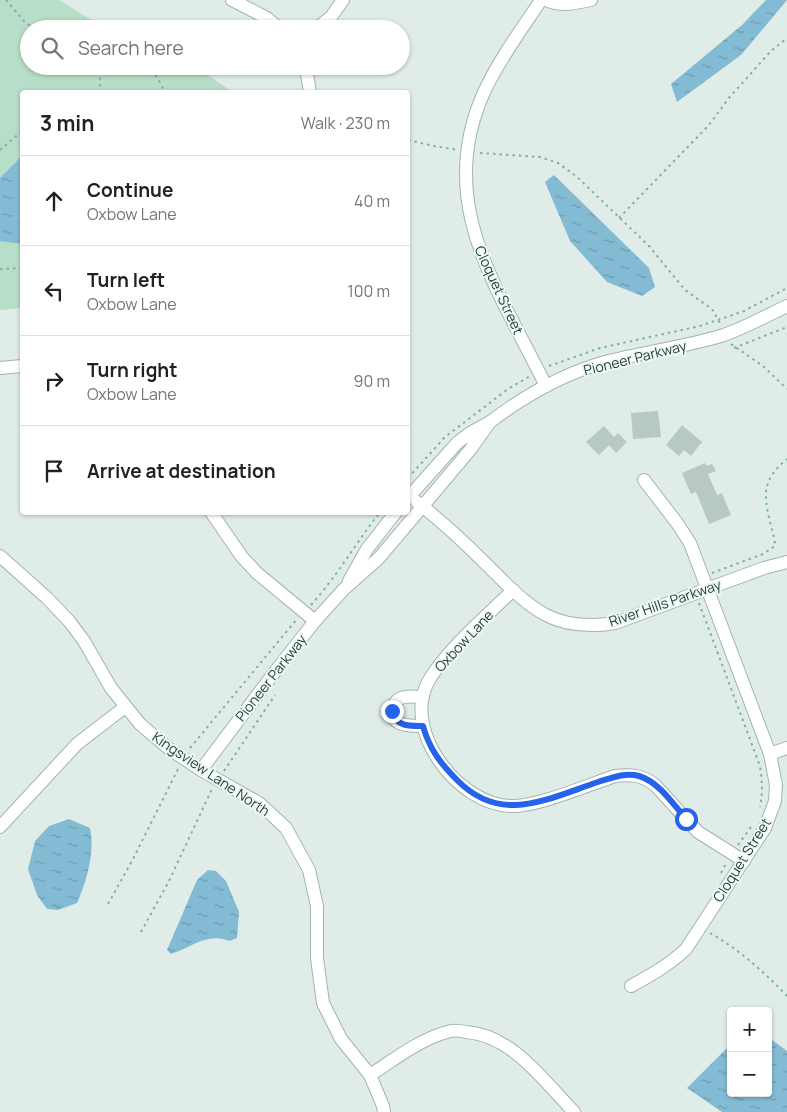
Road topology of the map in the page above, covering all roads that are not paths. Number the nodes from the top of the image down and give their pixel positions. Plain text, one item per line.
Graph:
1 (232, 0) edge
2 (343, 0) edge
3 (542, 0) edge
4 (546, 0) edge
5 (591, 0) edge
6 (269, 20) edge
7 (327, 20) edge
8 (307, 75) edge
9 (310, 90) edge
10 (787, 306) edge
11 (20, 366) edge
12 (0, 368) edge
13 (546, 386) junction
14 (490, 422) junction
15 (644, 480) dead end
16 (410, 494) edge
17 (410, 497) edge
18 (423, 506) junction
19 (213, 515) edge
20 (394, 515) edge
21 (0, 556) edge
22 (787, 562) edge
23 (344, 589) junction
24 (707, 589) junction
25 (512, 590) junction
26 (315, 621) junction
27 (423, 697) junction
28 (125, 707) junction
29 (423, 726) junction
30 (787, 748) edge
31 (770, 754) junction
32 (201, 770) junction
33 (0, 827) edge
34 (744, 861) junction
35 (631, 986) dead end
36 (370, 1075) junction
37 (384, 1112) edge
38 (574, 1112) edge

1 - 6 street
2 - 7 street
3 - 13 street, Cloquet Street
4 - 5 street
8 - 9 street
10 - 13 street, Pioneer Parkway
11 - 12 street
13 - 14 street, Pioneer Parkway
14 - 16 street, Pioneer Parkway
14 - 18 street, Pioneer Parkway
15 - 24 street, Cloquet Street
17 - 18 street, River Hills Parkway
18 - 23 street, Pioneer Parkway
18 - 25 street, River Hills Parkway
19 - 26 street
20 - 23 street, Pioneer Parkway
21 - 28 street, Kingsview Lane North
22 - 24 street, River Hills Parkway
23 - 26 street, Pioneer Parkway
24 - 25 street, River Hills Parkway
24 - 31 street, Cloquet Street
25 - 27 street, Oxbow Lane
26 - 32 street, Pioneer Parkway
27 - 29 street, Oxbow Lane
27 - 29 street
28 - 32 street, Kingsview Lane North
28 - 33 street
29 - 34 street, Oxbow Lane
30 - 31 street
31 - 34 street, Cloquet Street
32 - 36 street, Kingsview Lane North
34 - 35 street, Cloquet Street
36 - 37 street, Kingsview Lane North
36 - 38 street

